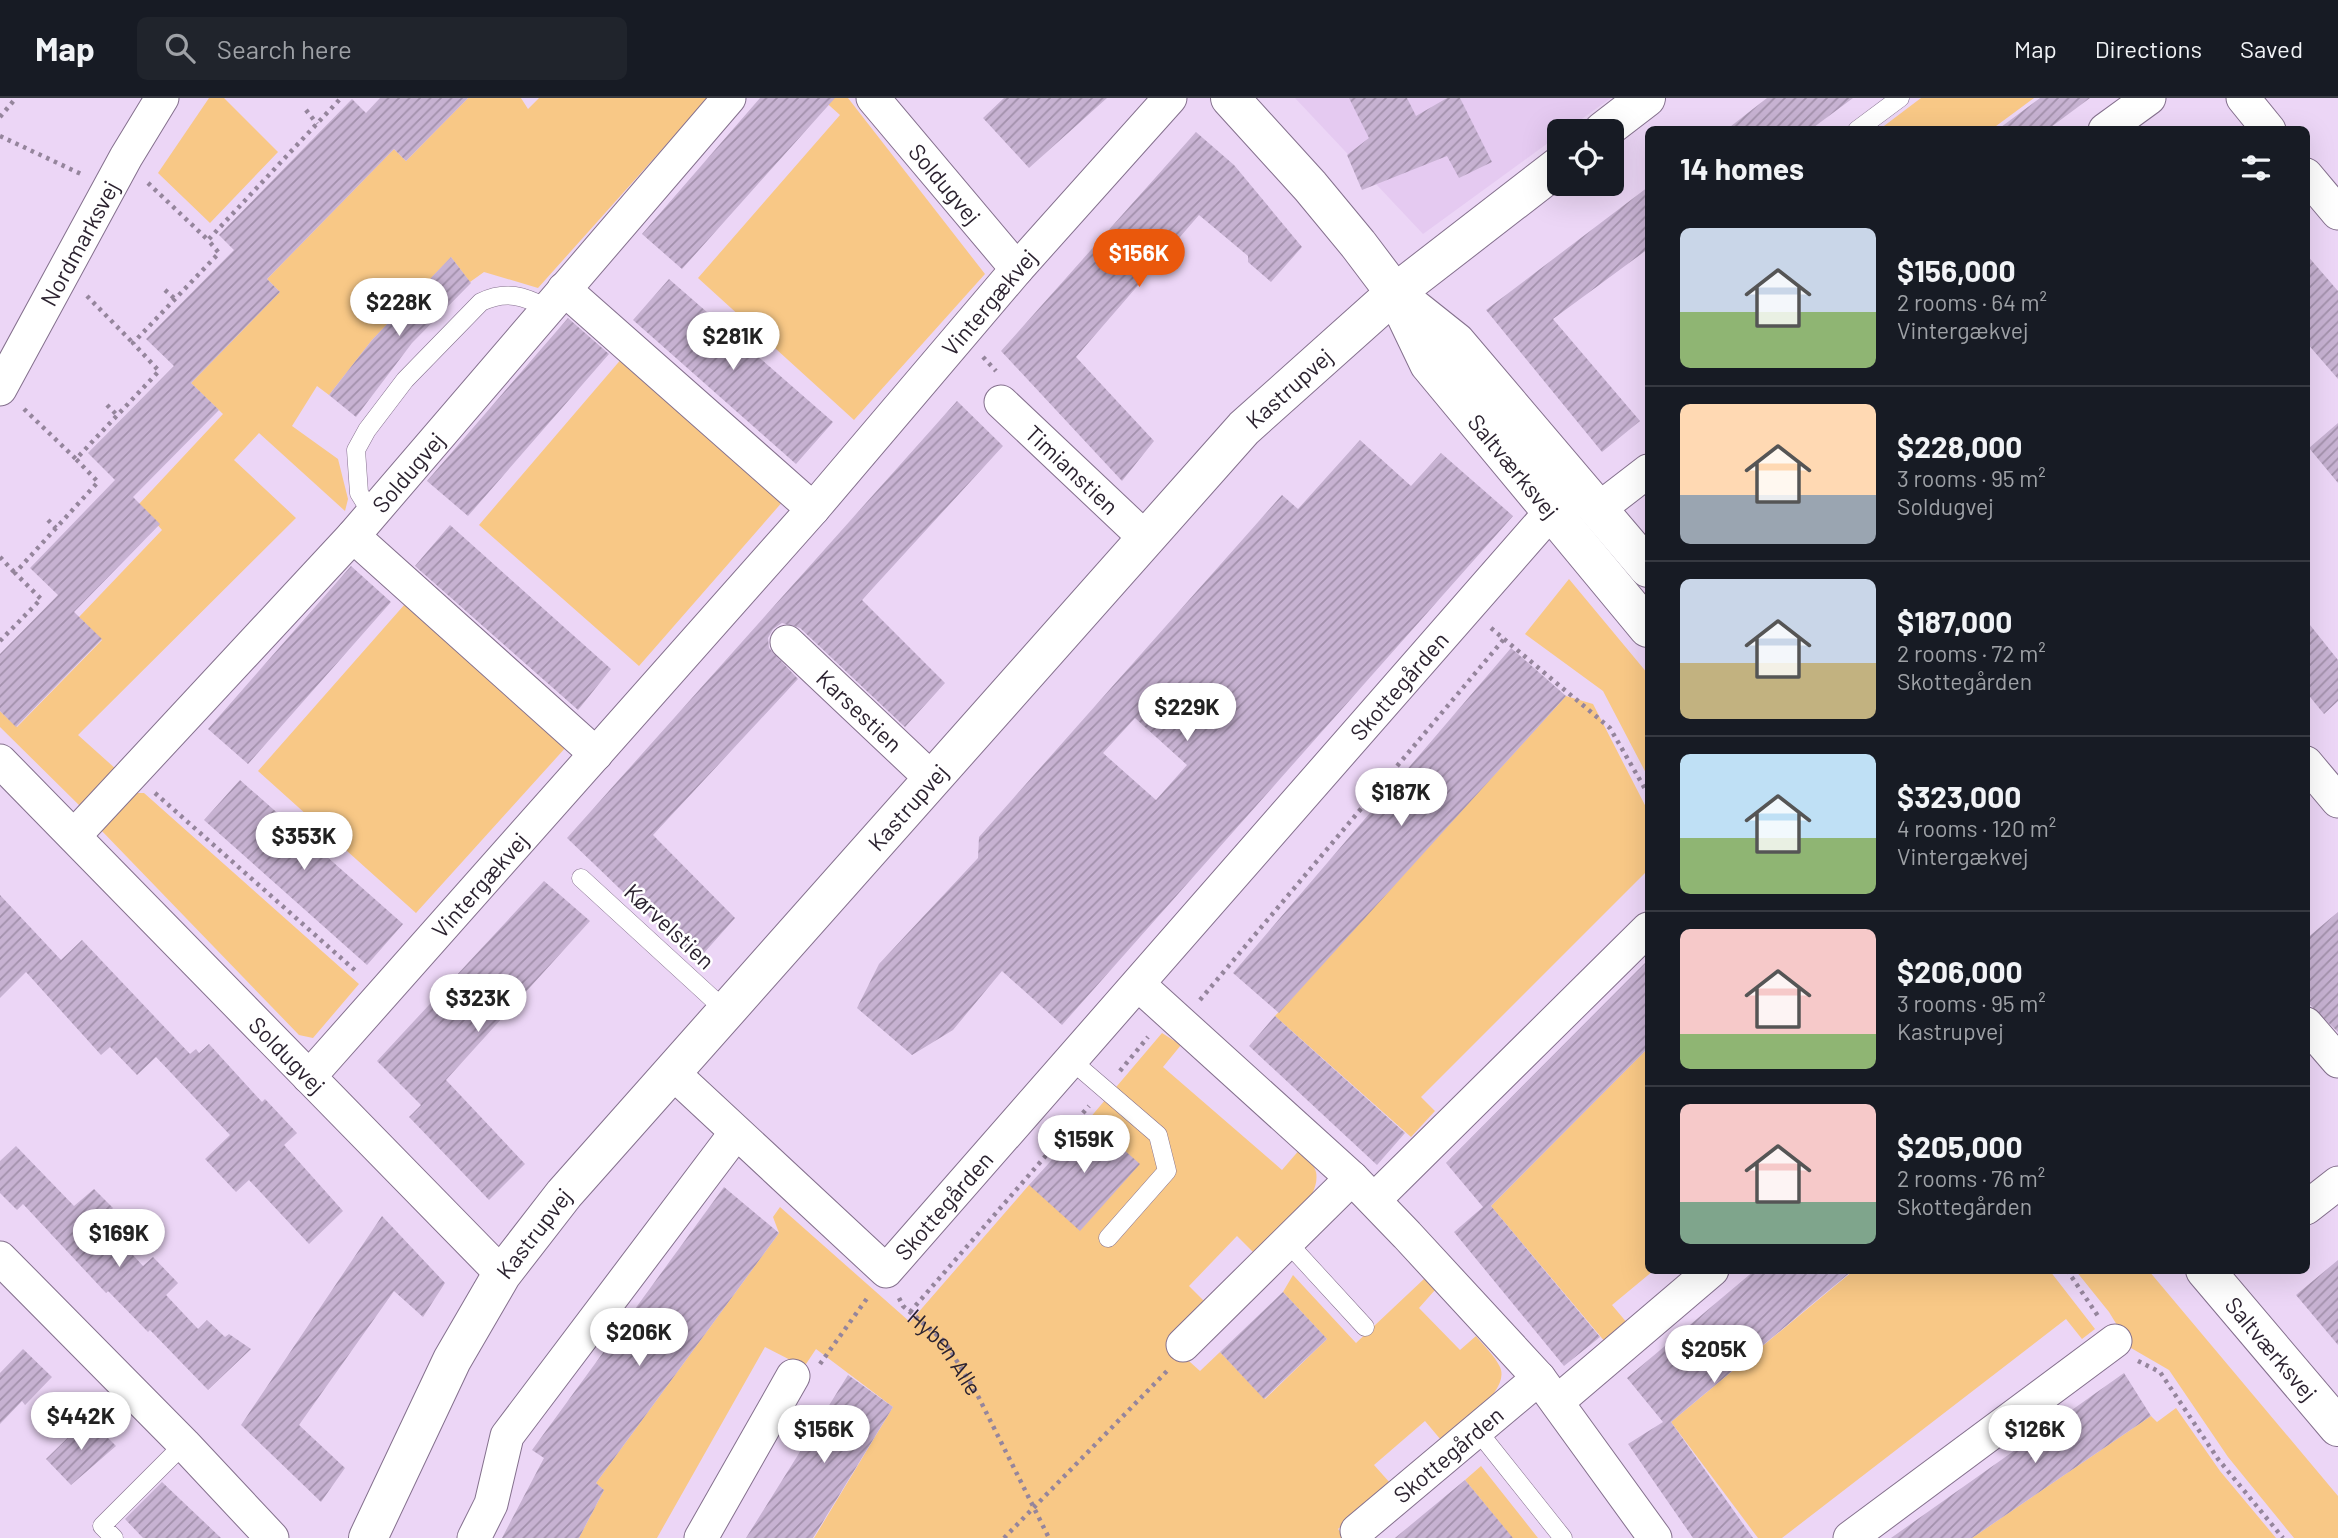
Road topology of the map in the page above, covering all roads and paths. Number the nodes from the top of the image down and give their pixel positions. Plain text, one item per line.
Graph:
1 (16, 98) edge
2 (162, 98) edge
3 (341, 98) edge
4 (729, 98) edge
5 (873, 98) edge
6 (1170, 98) edge
7 (1230, 98) edge
8 (1646, 98) edge
9 (1900, 98) edge
10 (2149, 98) edge
11 (2243, 98) edge
12 (306, 110) dead end
13 (0, 117) edge
14 (1619, 119) edge
15 (317, 124) junction
16 (1862, 126) edge
17 (2110, 126) edge
18 (2266, 126) edge
19 (0, 136) edge
20 (117, 174) junction
21 (1547, 175) edge
22 (2310, 180) edge
23 (2338, 213) edge
24 (208, 240) junction
25 (1017, 269) junction
26 (64, 271) junction
27 (165, 290) dead end
28 (1395, 293) junction
29 (175, 299) junction
30 (556, 299) junction
31 (132, 343) junction
32 (1, 388) edge
33 (1001, 402) dead end
34 (107, 405) dead end
35 (117, 415) junction
36 (76, 460) junction
37 (1645, 473) edge
38 (1593, 501) junction
39 (813, 509) junction
40 (1550, 513) junction
41 (48, 520) dead end
42 (362, 525) junction
43 (56, 528) junction
44 (1144, 537) junction
45 (0, 557) edge
46 (1645, 564) edge
47 (15, 573) junction
48 (1466, 608) junction
49 (1645, 624) edge
50 (1504, 639) junction
51 (0, 641) edge
52 (787, 642) dead end
53 (596, 754) junction
54 (0, 761) edge
55 (2310, 768) edge
56 (133, 773) junction
57 (931, 778) junction
58 (1645, 789) edge
59 (2338, 801) edge
60 (74, 836) junction
61 (581, 878) dead end
62 (1645, 932) edge
63 (1139, 985) junction
64 (382, 994) junction
65 (726, 1011) junction
66 (1175, 1018) junction
67 (2310, 1029) edge
68 (1072, 1061) junction
69 (2338, 1061) edge
70 (673, 1073) junction
71 (309, 1077) junction
72 (1104, 1088) junction
73 (735, 1133) junction
74 (2338, 1183) edge
75 (1363, 1189) junction
76 (2310, 1205) edge
77 (1108, 1238) dead end
78 (1287, 1242) junction
79 (0, 1258) edge
80 (886, 1271) junction
81 (502, 1274) junction
82 (1707, 1274) edge
83 (2070, 1274) edge
84 (2215, 1274) edge
85 (910, 1312) junction
86 (1365, 1327) dead end
87 (2115, 1341) junction
88 (1183, 1345) joint
89 (793, 1376) joint
90 (1548, 1390) junction
91 (2338, 1427) edge
92 (1477, 1430) junction
93 (184, 1444) junction
94 (1035, 1508) junction
95 (1357, 1531) dead end
96 (114, 1538) edge
97 (272, 1538) edge
98 (368, 1538) edge
99 (474, 1538) edge
100 (701, 1538) edge
101 (1004, 1538) edge
102 (1049, 1538) edge
103 (1563, 1538) edge
104 (1655, 1538) edge
105 (1850, 1538) edge
106 (2283, 1538) edge

1 - 13 path
2 - 20 street, Nordmarksvej
3 - 15 path
4 - 30 street, Soldugvej
5 - 25 street, Soldugvej
6 - 25 street, Vintergækvej
7 - 28 street, Saltværksvej
8 - 14 street
9 - 16 lane
10 - 17 street
11 - 18 street
12 - 15 path
15 - 24 path
19 - 20 path
20 - 24 path
20 - 26 street, Nordmarksvej
21 - 28 street, Kastrupvej
22 - 23 street
24 - 29 path
25 - 39 street, Vintergækvej
26 - 31 path
26 - 32 street, Nordmarksvej
27 - 29 path
28 - 38 street, Saltværksvej
28 - 40 street, Saltværksvej
28 - 44 street, Kastrupvej
29 - 31 path
30 - 39 street
30 - 42 street, Soldugvej
30 - 42 lane
31 - 35 path
32 - 36 path
33 - 44 street, Timianstien
34 - 35 path
35 - 36 path
36 - 43 path
37 - 38 street, Skottegården
38 - 40 street, Skottegården
38 - 46 street, Saltværksvej
39 - 53 street, Vintergækvej
40 - 48 street, Skottegården
40 - 49 street, Saltværksvej
41 - 43 path
42 - 53 street
42 - 56 street, Soldugvej
43 - 47 path
44 - 57 street, Kastrupvej
45 - 47 path
47 - 51 path
48 - 50 path
48 - 63 street, Skottegården
50 - 58 path
50 - 66 path
52 - 57 street, Karsestien
53 - 64 street, Vintergækvej
54 - 60 street, Soldugvej
55 - 59 street
56 - 60 street, Soldugvej
56 - 64 path
57 - 65 street, Kastrupvej
60 - 71 street, Soldugvej
61 - 65 lane, Kørvelstien
62 - 75 street
63 - 66 street
63 - 68 street, Skottegården
64 - 71 street, Vintergækvej
65 - 70 street, Kastrupvej
66 - 72 path
66 - 75 street
67 - 69 street
68 - 72 lane
68 - 80 street, Skottegården
70 - 73 street, Skottegården
70 - 81 street, Kastrupvej
71 - 81 street, Soldugvej
72 - 77 lane
72 - 85 path
73 - 80 street, Skottegården
73 - 99 street
74 - 76 street
75 - 78 street
75 - 90 street
78 - 86 lane
78 - 88 street
79 - 93 street
80 - 85 path, Hyben Alle
80 - 89 path
81 - 98 street, Kastrupvej
82 - 90 street, Skottegården
83 - 87 path
84 - 91 street, Saltværksvej
85 - 94 path, Hyben Alle
87 - 105 street
87 - 106 path
88 - 94 path
89 - 100 street
90 - 92 street, Skottegården
90 - 104 street
92 - 95 street, Skottegården
92 - 103 lane
93 - 96 lane
93 - 97 street
94 - 101 path
94 - 102 path, Hyben Alle

